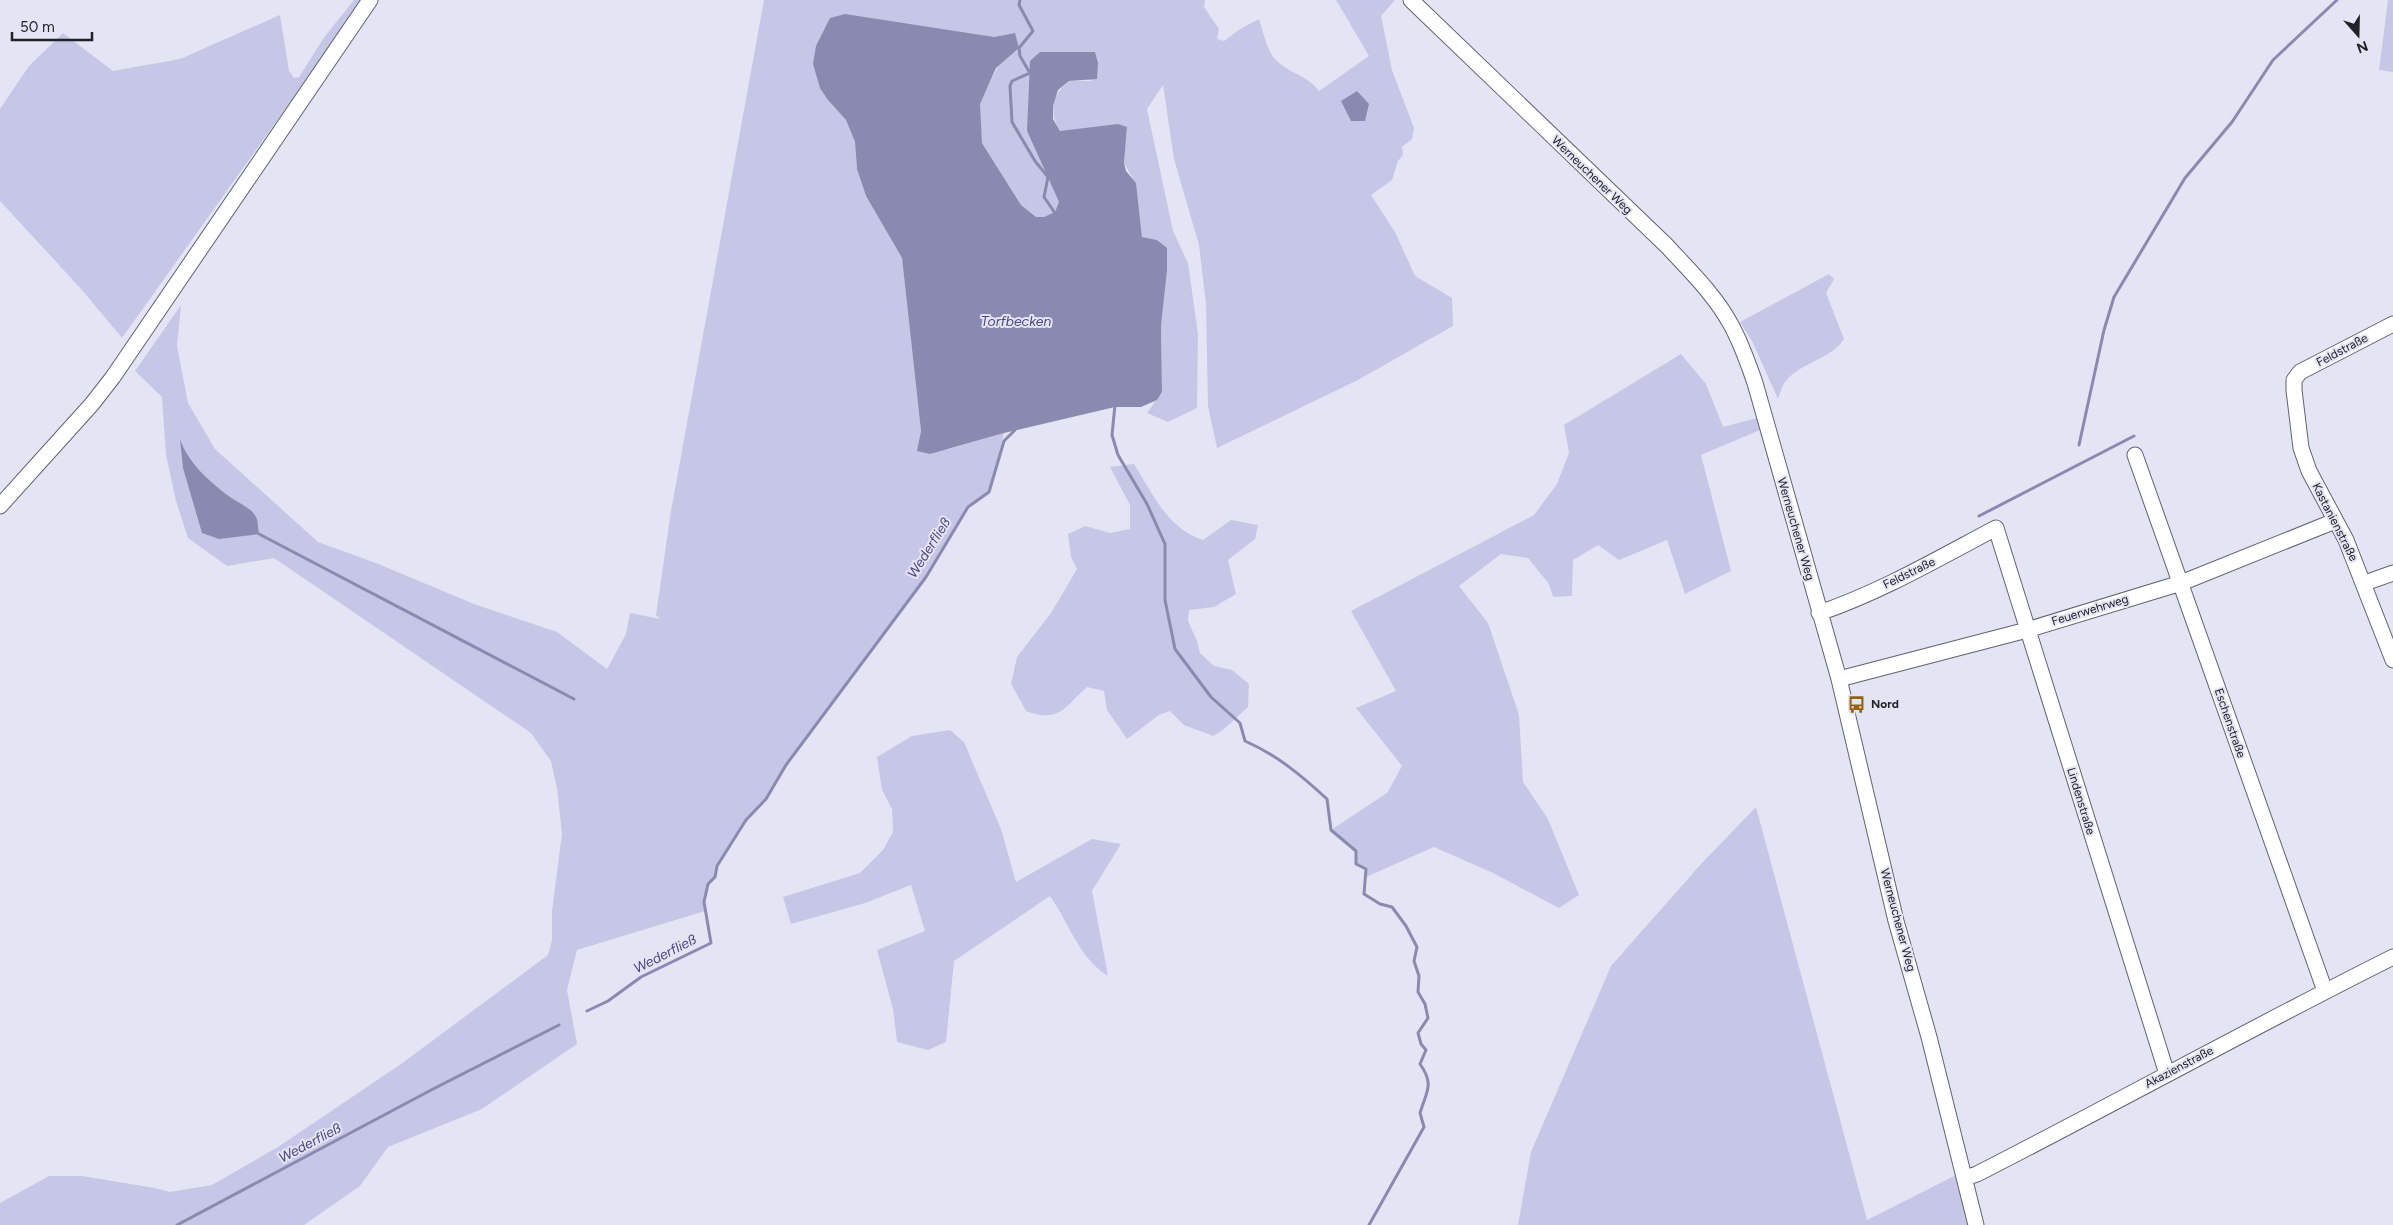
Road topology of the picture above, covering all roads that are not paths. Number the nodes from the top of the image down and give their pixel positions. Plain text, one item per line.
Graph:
1 (370, 0) edge
2 (1411, 0) edge
3 (2393, 324) edge
4 (2294, 380) joint
5 (2135, 455) dead end
6 (0, 506) edge
7 (2334, 521) junction
8 (1996, 528) joint
9 (2393, 573) edge
10 (2181, 583) junction
11 (2365, 583) junction
12 (1820, 613) junction
13 (2027, 630) junction
14 (2393, 660) edge
15 (1839, 679) junction
16 (2393, 957) edge
17 (2325, 991) junction
18 (2167, 1074) junction
19 (1965, 1178) junction
20 (1976, 1225) edge

1 - 6 street
2 - 12 street, Werneuchener Weg
3 - 4 street, Feldstraße
4 - 7 street, Kastanienstraße
5 - 10 street, Eschenstraße
7 - 10 street, Feuerwehrweg
7 - 11 street, Kastanienstraße
8 - 12 street, Feldstraße
8 - 13 street, Lindenstraße
9 - 11 street
10 - 13 street, Feuerwehrweg
10 - 17 street, Eschenstraße
11 - 14 street, Kastanienstraße
12 - 15 street, Werneuchener Weg
13 - 15 street, Feuerwehrweg
13 - 18 street, Lindenstraße
15 - 19 street, Werneuchener Weg
16 - 17 street, Akazienstraße
17 - 18 street, Akazienstraße
18 - 19 street, Akazienstraße
19 - 20 street, Werneuchener Weg

